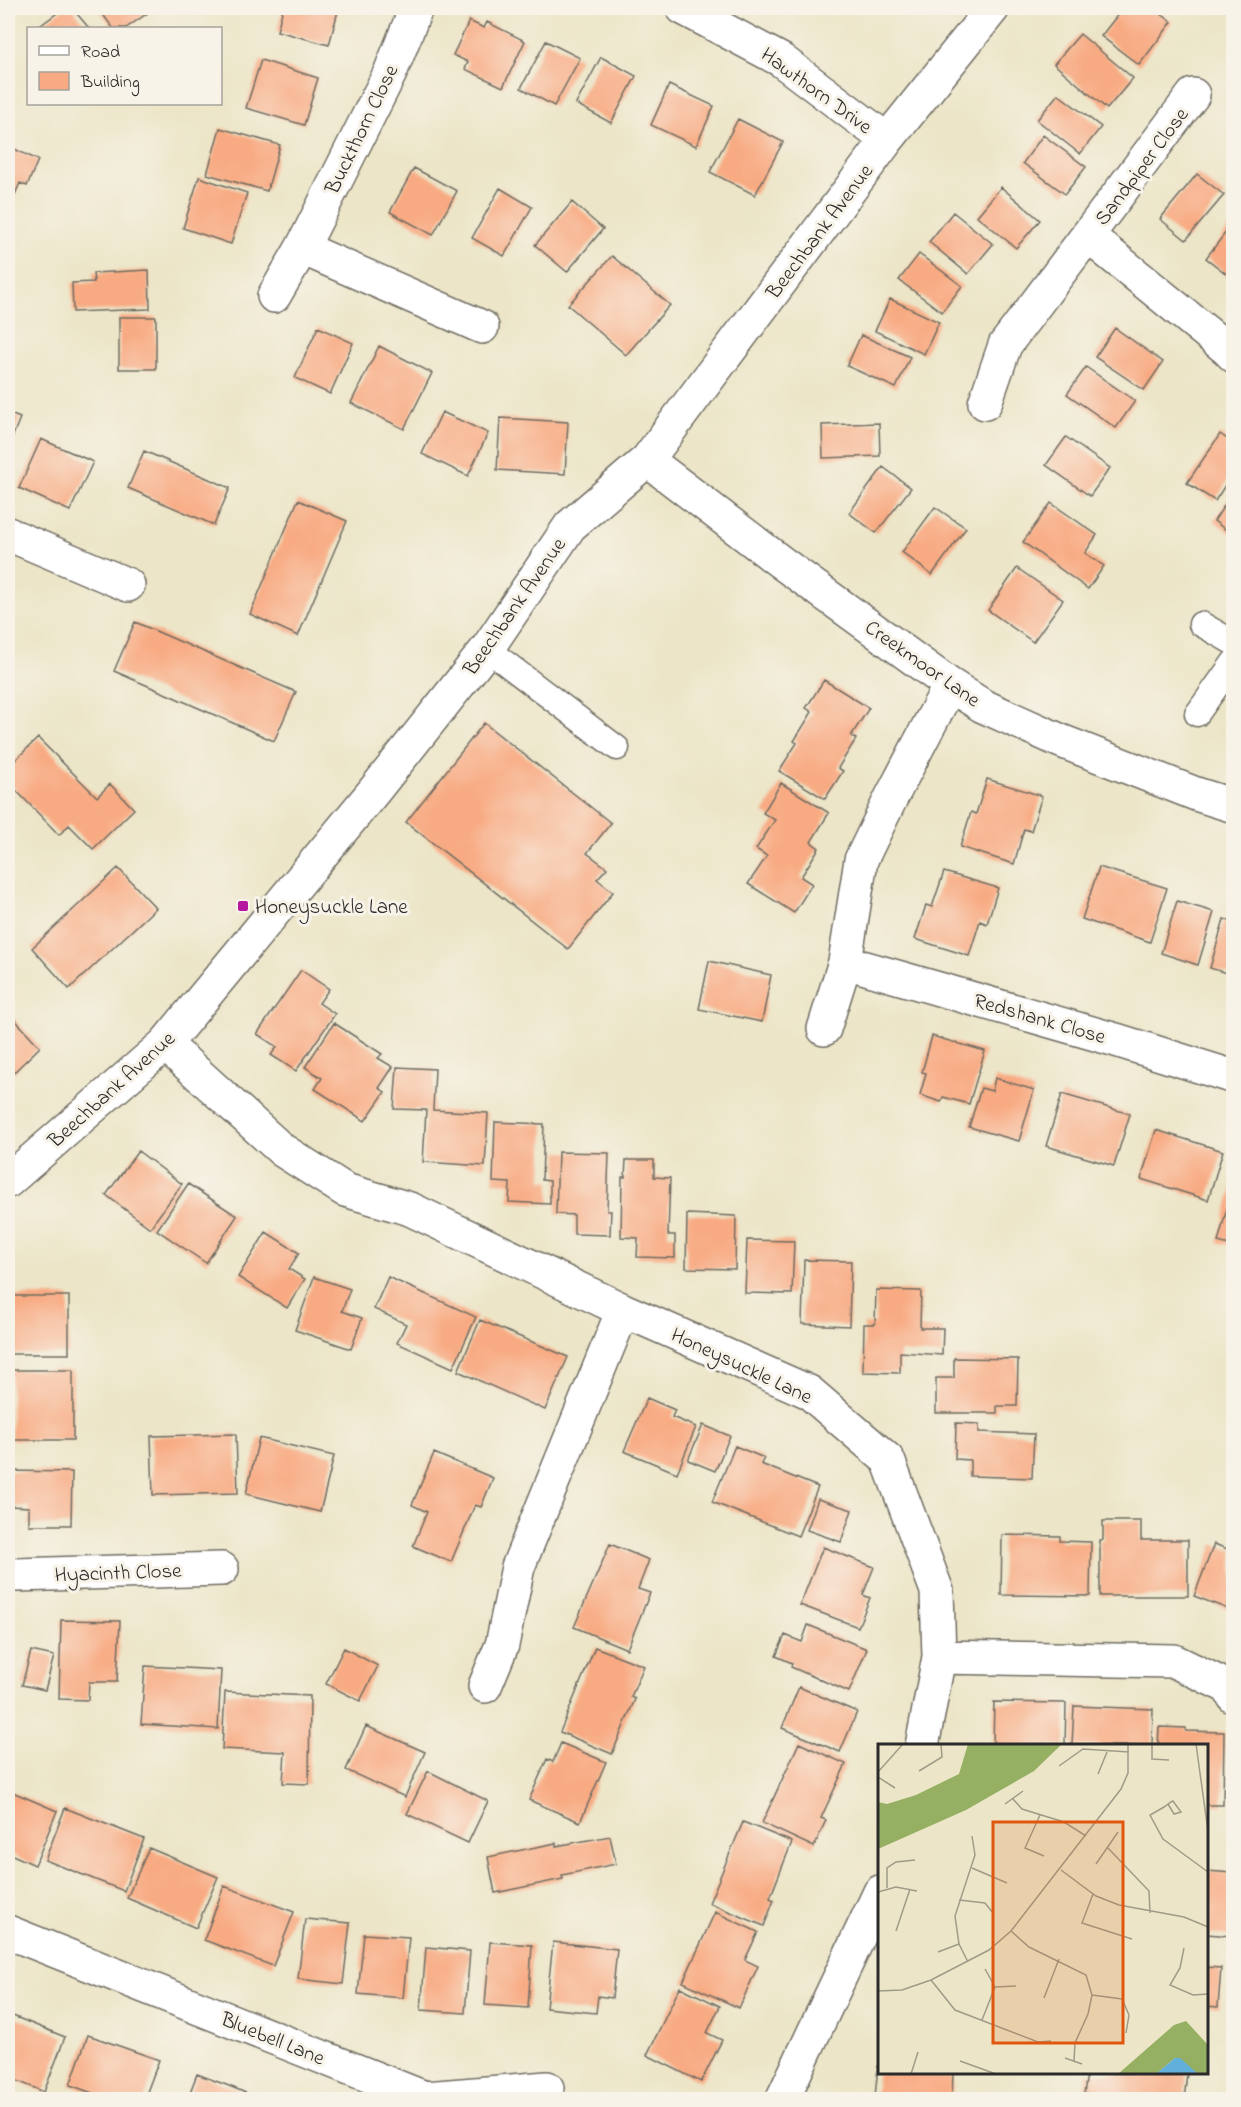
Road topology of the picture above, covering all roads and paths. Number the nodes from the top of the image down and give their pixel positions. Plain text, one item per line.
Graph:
1 (416, 8) edge
2 (683, 8) edge
3 (993, 8) edge
4 (1193, 95) dead end
5 (887, 140) junction
6 (1088, 236) junction
7 (302, 248) junction
8 (273, 296) dead end
9 (482, 327) dead end
10 (1233, 356) edge
11 (985, 403) dead end
12 (646, 460) junction
13 (8, 534) edge
14 (128, 585) dead end
15 (1201, 624) dead end
16 (1233, 643) edge
17 (487, 649) junction
18 (1233, 662) edge
19 (950, 685) junction
20 (1197, 714) dead end
21 (617, 748) dead end
22 (1233, 806) edge
23 (845, 962) junction
24 (824, 1029) dead end
25 (165, 1044) junction
26 (1233, 1077) edge
27 (8, 1181) edge
28 (623, 1310) junction
29 (222, 1569) dead end
30 (10, 1577) edge
31 (939, 1657) junction
32 (485, 1686) dead end
33 (1233, 1697) edge
34 (922, 1744) edge
35 (878, 1894) edge
36 (8, 1932) edge
37 (547, 2088) dead end
38 (782, 2100) edge

1 - 7 street, Buckthorn Close
2 - 5 street, Hawthorn Drive
3 - 5 street, Beechbank Avenue
4 - 6 street, Sandpiper Close
5 - 12 street, Beechbank Avenue
6 - 10 street, Sandpiper Close
6 - 11 street, Sandpiper Close
7 - 8 street, Buckthorn Close
7 - 9 street
12 - 17 street, Beechbank Avenue
12 - 19 street, Creekmoor Lane
13 - 14 street
15 - 16 lane
17 - 21 lane
17 - 25 street, Beechbank Avenue
18 - 20 lane
19 - 22 street, Creekmoor Lane
19 - 23 street
23 - 24 street
23 - 26 street, Redshank Close
25 - 27 street, Beechbank Avenue
25 - 28 street, Honeysuckle Lane
28 - 31 street, Honeysuckle Lane
28 - 32 street
29 - 30 street, Hyacinth Close
31 - 33 street
31 - 34 street, Honeysuckle Lane
35 - 38 street
36 - 37 street, Bluebell Lane

